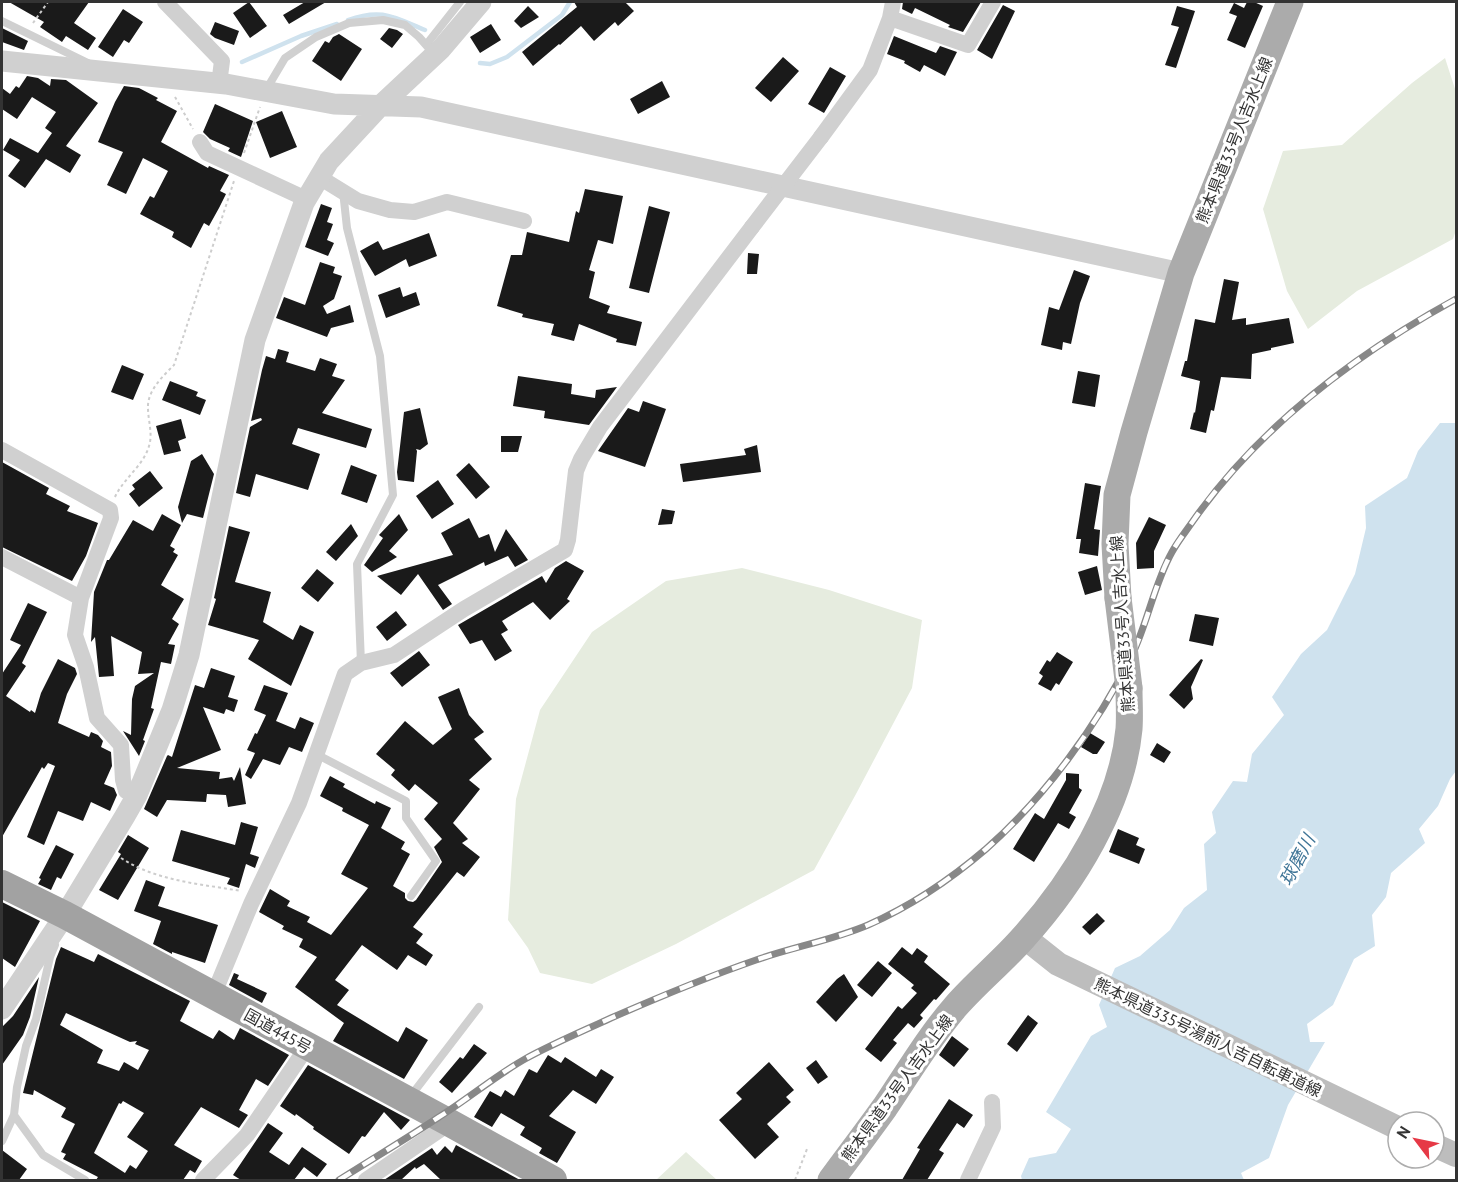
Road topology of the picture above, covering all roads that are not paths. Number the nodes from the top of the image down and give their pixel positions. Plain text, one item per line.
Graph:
1 (165, 2) edge
2 (460, 2) edge
3 (481, 2) edge
4 (993, 2) edge
5 (1290, 2) edge
6 (892, 10) edge
7 (2, 21) edge
8 (430, 50) junction
9 (2, 61) edge
10 (107, 72) junction
11 (219, 84) junction
12 (266, 90) junction
13 (380, 106) junction
14 (200, 142) road end
15 (320, 177) junction
16 (342, 191) junction
17 (306, 199) junction
18 (524, 221) dead end
19 (1181, 273) junction
20 (2, 450) edge
21 (2, 557) edge
22 (81, 598) junction
23 (361, 663) junction
24 (316, 754) junction
25 (137, 795) junction
26 (2, 884) edge
27 (411, 896) dead end
28 (60, 922) junction
29 (1024, 937) junction
30 (213, 996) junction
31 (479, 1007) dead end
32 (2, 1009) edge
33 (308, 1047) junction
34 (407, 1101) junction
35 (992, 1102) dead end
36 (14, 1115) junction
37 (1386, 1122) edge
38 (450, 1123) junction
39 (2, 1141) edge
40 (85, 1180) edge
41 (203, 1180) edge
42 (366, 1180) edge
43 (553, 1180) edge
44 (831, 1180) edge
45 (968, 1180) edge

1 - 11 street
2 - 8 lane
3 - 8 street
4 - 6 street
5 - 19 main road, 熊本県道33号人吉水上線
6 - 23 street, bridge
7 - 10 lane
8 - 12 lane
8 - 13 street
9 - 10 street
10 - 11 street
11 - 12 street
12 - 13 street
13 - 15 street
13 - 19 street
14 - 17 street
15 - 16 street
15 - 17 street
16 - 18 street
16 - 23 lane
17 - 25 street
19 - 29 main road, 熊本県道33号人吉水上線, bridge
20 - 22 street
21 - 22 street
22 - 25 street
23 - 24 street
24 - 27 lane
24 - 30 street
25 - 28 street
26 - 28 highway, 国道445号
28 - 30 highway, 国道445号
28 - 32 street
28 - 36 lane
29 - 37 main road, 熊本県道335号湯前人吉自転車道線
29 - 44 main road, 熊本県道33号人吉水上線
30 - 33 highway, 国道445号
31 - 34 lane
33 - 34 highway, 国道445号
33 - 41 street
34 - 38 highway, 国道445号
35 - 45 street
36 - 39 lane
36 - 40 lane
38 - 42 street
38 - 43 highway, 国道445号

